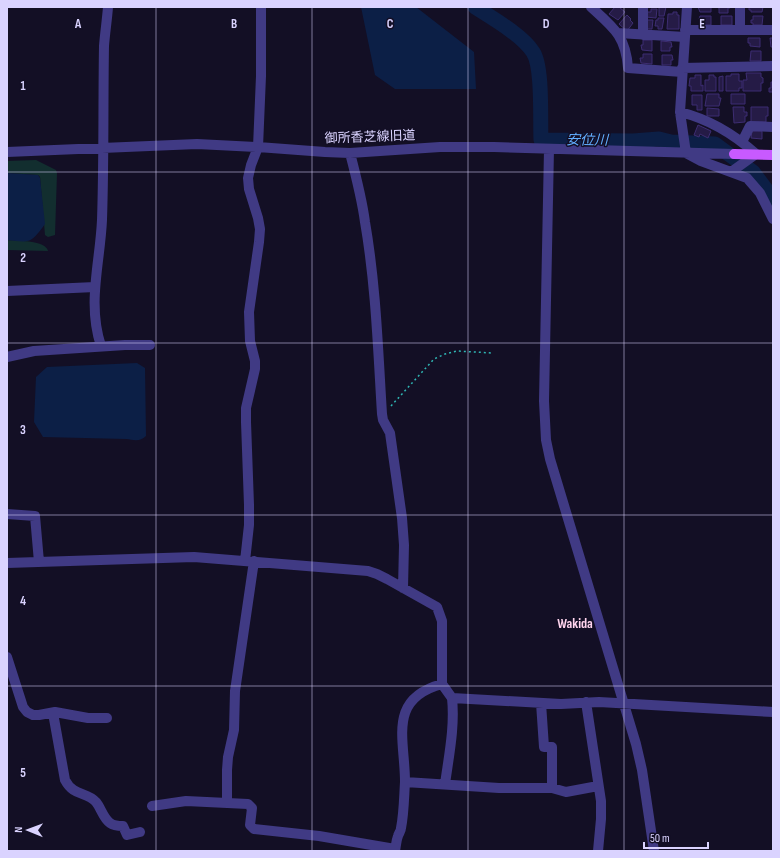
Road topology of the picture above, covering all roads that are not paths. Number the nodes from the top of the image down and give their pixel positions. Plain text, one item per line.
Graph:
1 (108, 7) edge
2 (261, 7) edge
3 (591, 7) edge
4 (643, 7) edge
5 (687, 7) edge
6 (740, 7) edge
7 (740, 30) junction
8 (773, 30) edge
9 (618, 33) junction
10 (685, 34) junction
11 (643, 35) junction
12 (773, 66) edge
13 (682, 70) junction
14 (680, 112) junction
15 (773, 126) edge
16 (742, 142) junction
17 (104, 147) junction
18 (258, 147) junction
19 (549, 149) junction
20 (686, 151) junction
21 (7, 152) edge
22 (350, 153) junction
23 (734, 154) joint
24 (756, 154) junction
25 (773, 155) edge
26 (734, 170) junction
27 (773, 219) edge
28 (95, 287) junction
29 (7, 291) edge
30 (150, 345) dead end
31 (101, 346) junction
32 (7, 357) edge
33 (7, 514) edge
34 (249, 561) junction
35 (39, 562) junction
36 (7, 563) edge
37 (403, 588) junction
38 (7, 657) edge
39 (442, 684) junction
40 (452, 698) junction
41 (541, 702) junction
42 (586, 702) junction
43 (624, 704) junction
44 (773, 712) edge
45 (52, 713) junction
46 (107, 718) dead end
47 (405, 782) junction
48 (445, 784) junction
49 (598, 786) junction
50 (552, 788) junction
51 (227, 803) junction
52 (152, 806) dead end
53 (140, 832) dead end
54 (395, 850) edge
55 (598, 851) edge
56 (654, 851) edge

1 - 17 street
2 - 18 street
3 - 9 street
4 - 11 street
5 - 10 street
6 - 7 street
7 - 8 street
7 - 10 street
9 - 11 street
9 - 13 street
10 - 11 street
10 - 13 street
12 - 13 street
13 - 14 street
14 - 16 street
14 - 20 street
15 - 16 street
16 - 24 street
17 - 18 street, 御所香芝線旧道
17 - 21 street, 御所香芝線旧道
17 - 28 street
18 - 22 street, 御所香芝線旧道
18 - 34 street
19 - 20 street, 御所香芝線旧道
19 - 22 street, 御所香芝線旧道
19 - 43 street
20 - 23 street, 御所香芝線旧道
20 - 26 street
22 - 37 street
23 - 24 main road
24 - 25 main road
24 - 26 street
26 - 27 street
28 - 29 street
28 - 31 street
30 - 31 street
31 - 32 street
33 - 35 street
34 - 35 street
34 - 37 street
34 - 51 street
35 - 36 street
37 - 39 street
38 - 45 street
39 - 40 street
39 - 47 street
40 - 41 street
40 - 48 street
41 - 42 street
41 - 50 street
42 - 43 street
42 - 49 street
43 - 44 street
43 - 56 street
45 - 46 street
45 - 53 street
47 - 48 street
47 - 54 street
48 - 50 street
49 - 50 street
49 - 55 street
51 - 52 street
51 - 54 street

